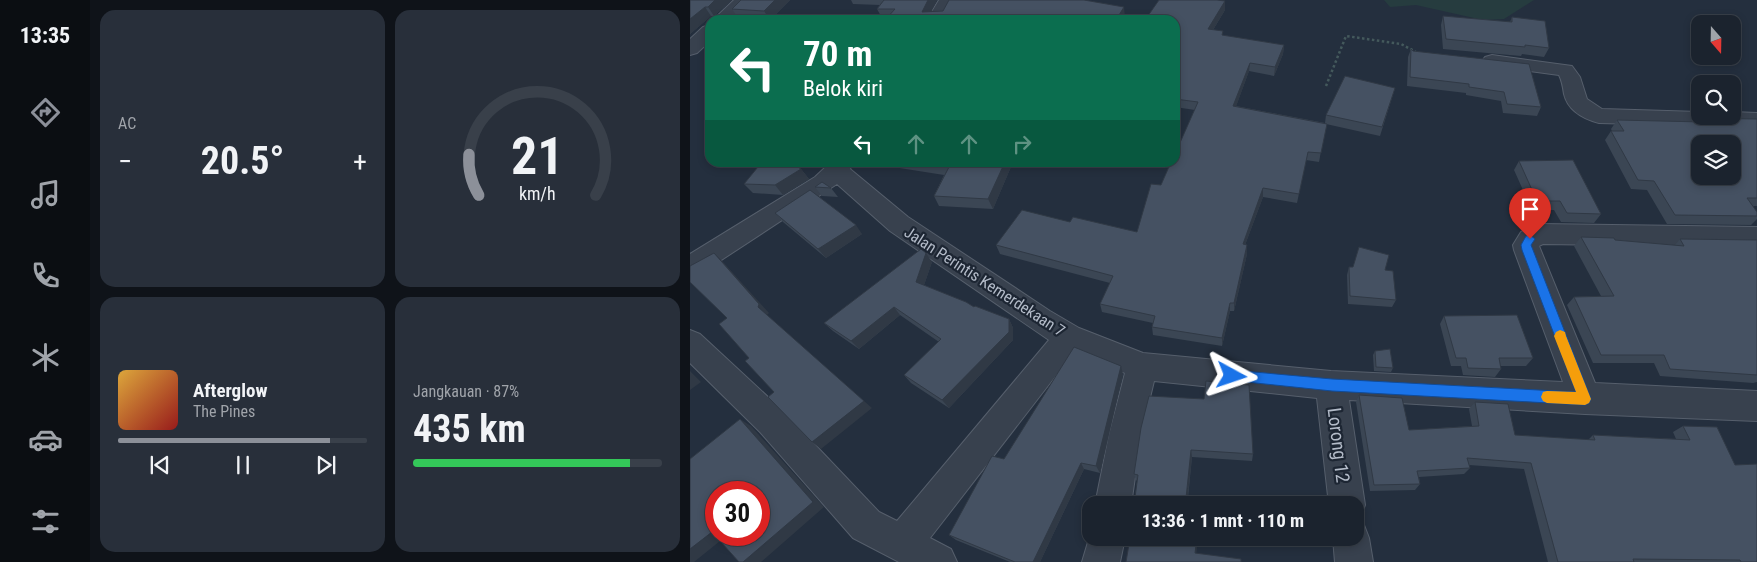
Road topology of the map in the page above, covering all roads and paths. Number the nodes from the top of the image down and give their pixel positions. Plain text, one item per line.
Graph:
1 (745, 0) edge
2 (948, 0) edge
3 (728, 15) edge
4 (939, 15) edge
5 (705, 36) edge
6 (690, 50) edge
7 (1418, 54) edge
8 (1474, 59) edge
9 (1326, 86) dead end
10 (1757, 120) edge
11 (840, 167) edge
12 (1757, 237) edge
13 (690, 267) edge
14 (1069, 337) junction
15 (690, 343) edge
16 (1142, 366) junction
17 (1332, 385) junction
18 (1585, 399) junction
19 (1757, 406) edge
20 (1115, 496) edge
21 (1346, 496) edge
22 (903, 543) junction
23 (1105, 546) edge
24 (1352, 546) edge
25 (938, 562) edge
26 (1101, 562) edge
27 (1354, 562) edge

1 - 3 street
2 - 4 street
5 - 6 street
7 - 9 path
8 - 10 street
11 - 13 street
11 - 14 street, Jalan Perintis Kemerdekaan 7
12 - 18 street
14 - 16 street, Jalan Perintis Kemerdekaan 7
14 - 22 street
15 - 22 street
16 - 17 street, Jalan Perintis Kemerdekaan 7
16 - 20 street
17 - 18 street, Jalan Perintis Kemerdekaan 7
17 - 21 street, Lorong 12
18 - 19 street, Jalan Perintis Kemerdekaan 7
22 - 25 street
23 - 26 street
24 - 27 street

